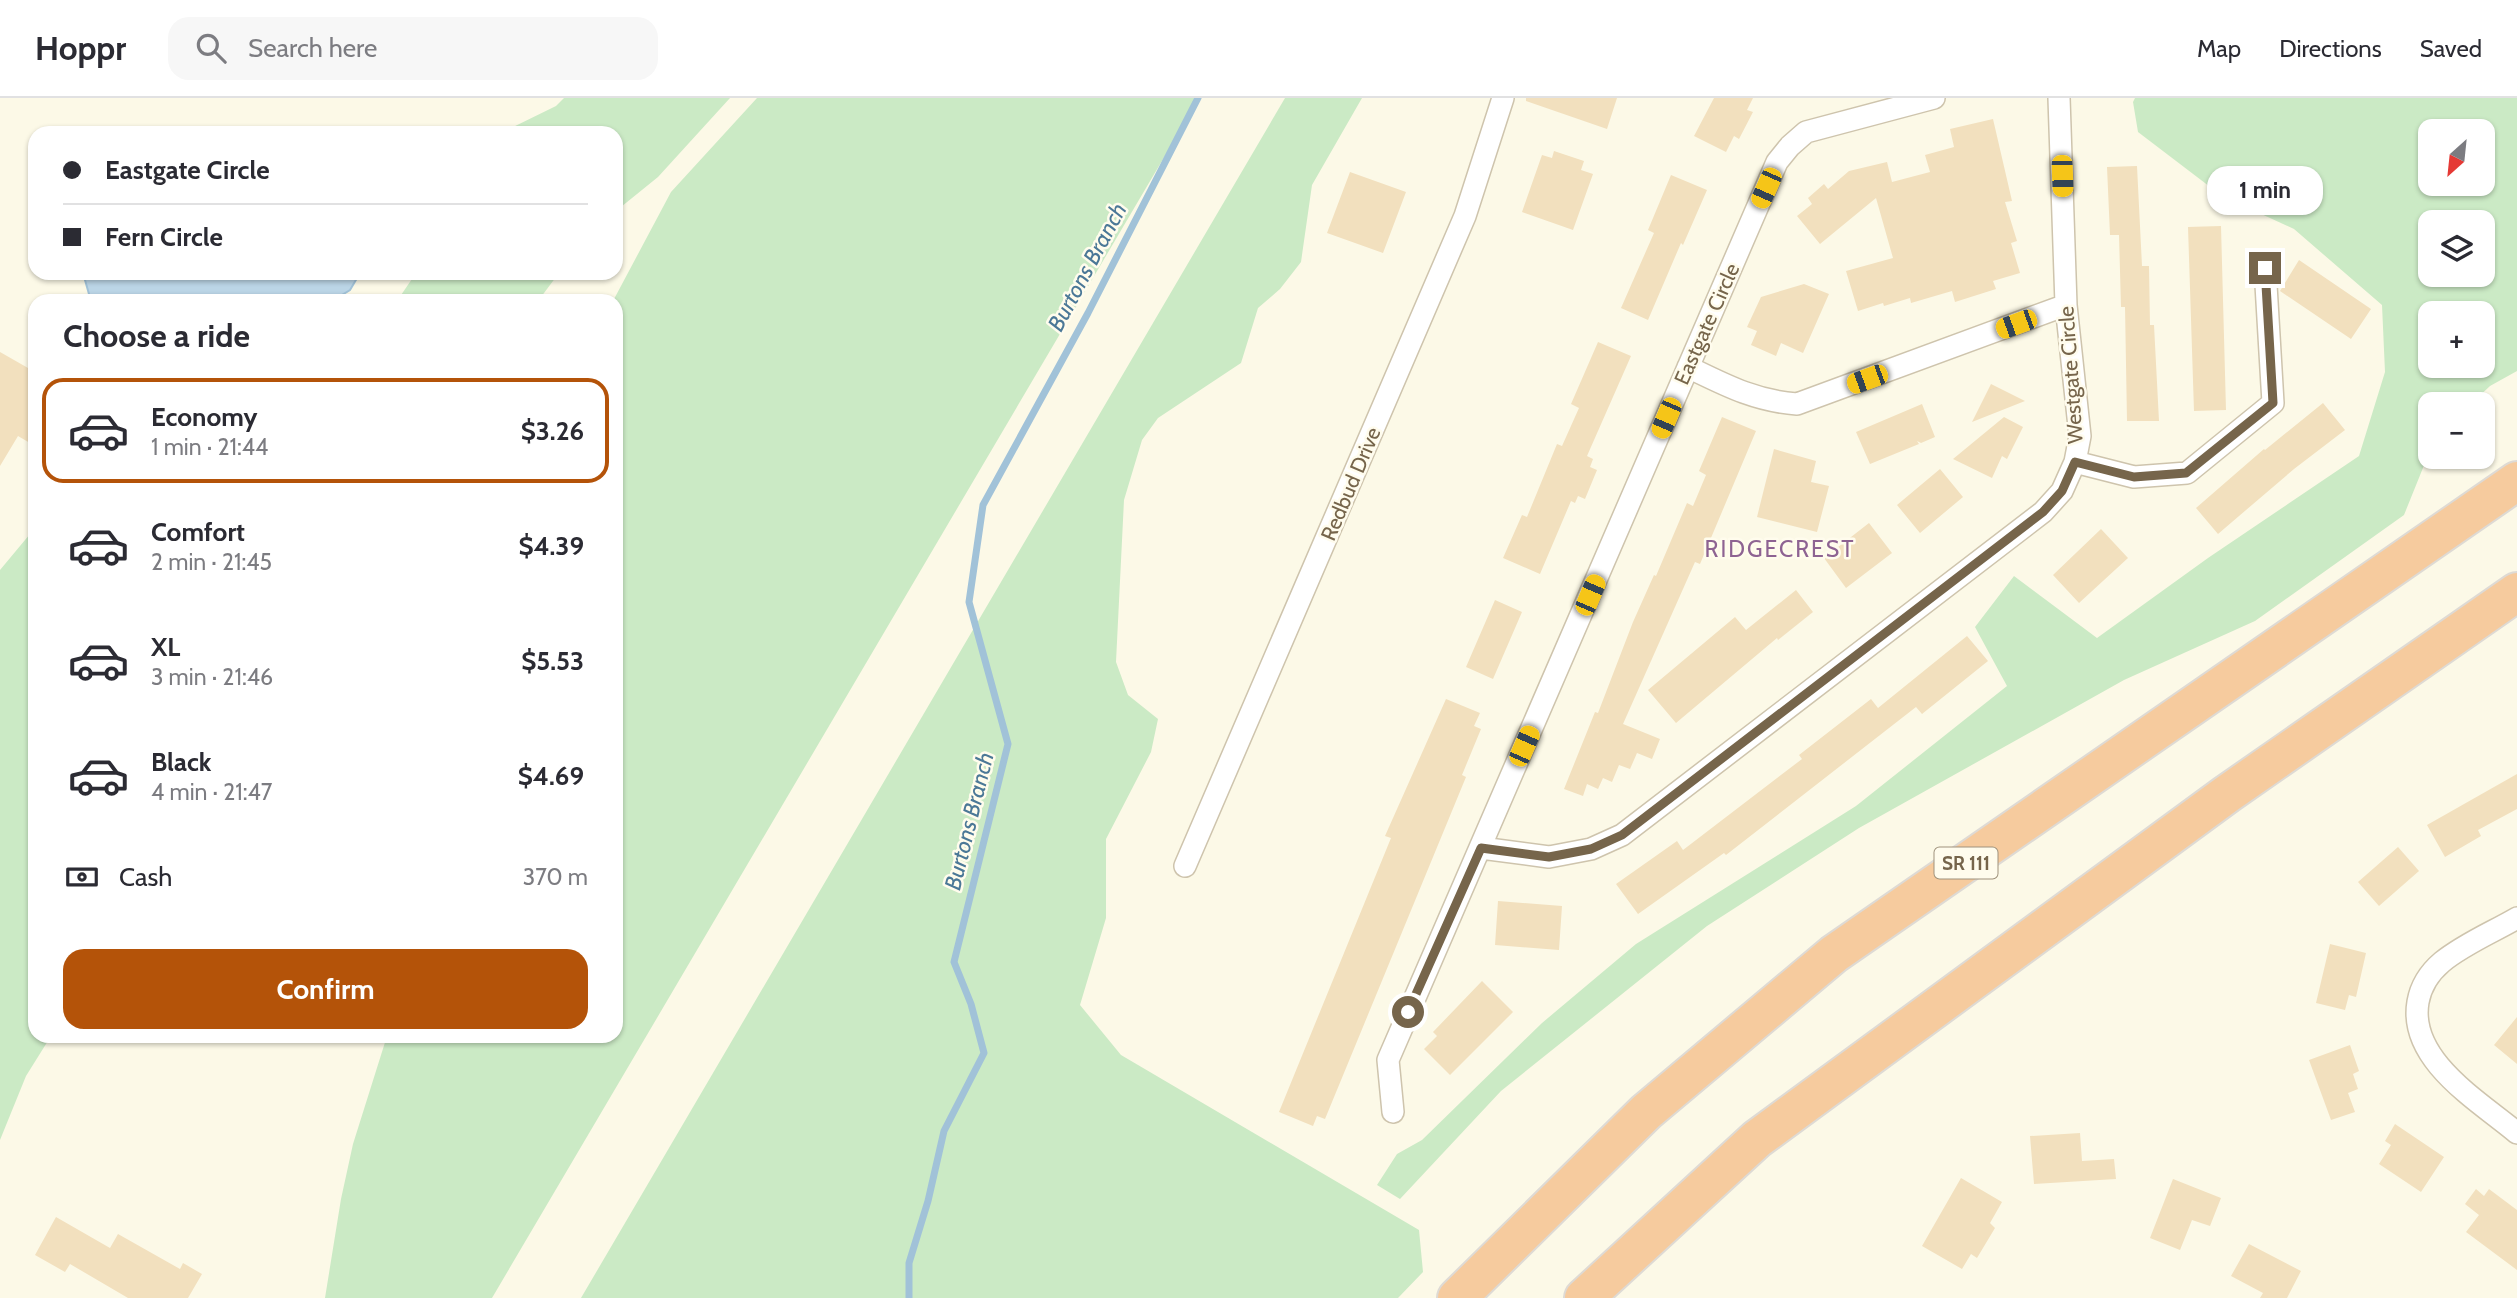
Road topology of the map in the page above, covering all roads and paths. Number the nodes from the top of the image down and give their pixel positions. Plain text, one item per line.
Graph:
1 (1503, 98) edge
2 (1934, 98) edge
3 (2059, 98) edge
4 (2265, 268) dead end
5 (2066, 305) junction
6 (1688, 367) junction
7 (2075, 462) junction
8 (2517, 481) edge
9 (2517, 592) edge
10 (1481, 848) junction
11 (1185, 866) dead end
12 (2517, 918) edge
13 (1393, 1112) dead end
14 (2517, 1133) edge
15 (1457, 1298) edge
16 (1584, 1298) edge

1 - 11 street, Redbud Drive
2 - 6 street, Eastgate Circle
3 - 5 street, Westgate Circle
4 - 7 street
5 - 6 street
5 - 7 street, Westgate Circle
6 - 10 street, Eastgate Circle
7 - 10 street, Westgate Circle
8 - 15 highway, SR 111
9 - 16 highway
10 - 13 street, Eastgate Circle
12 - 14 street

